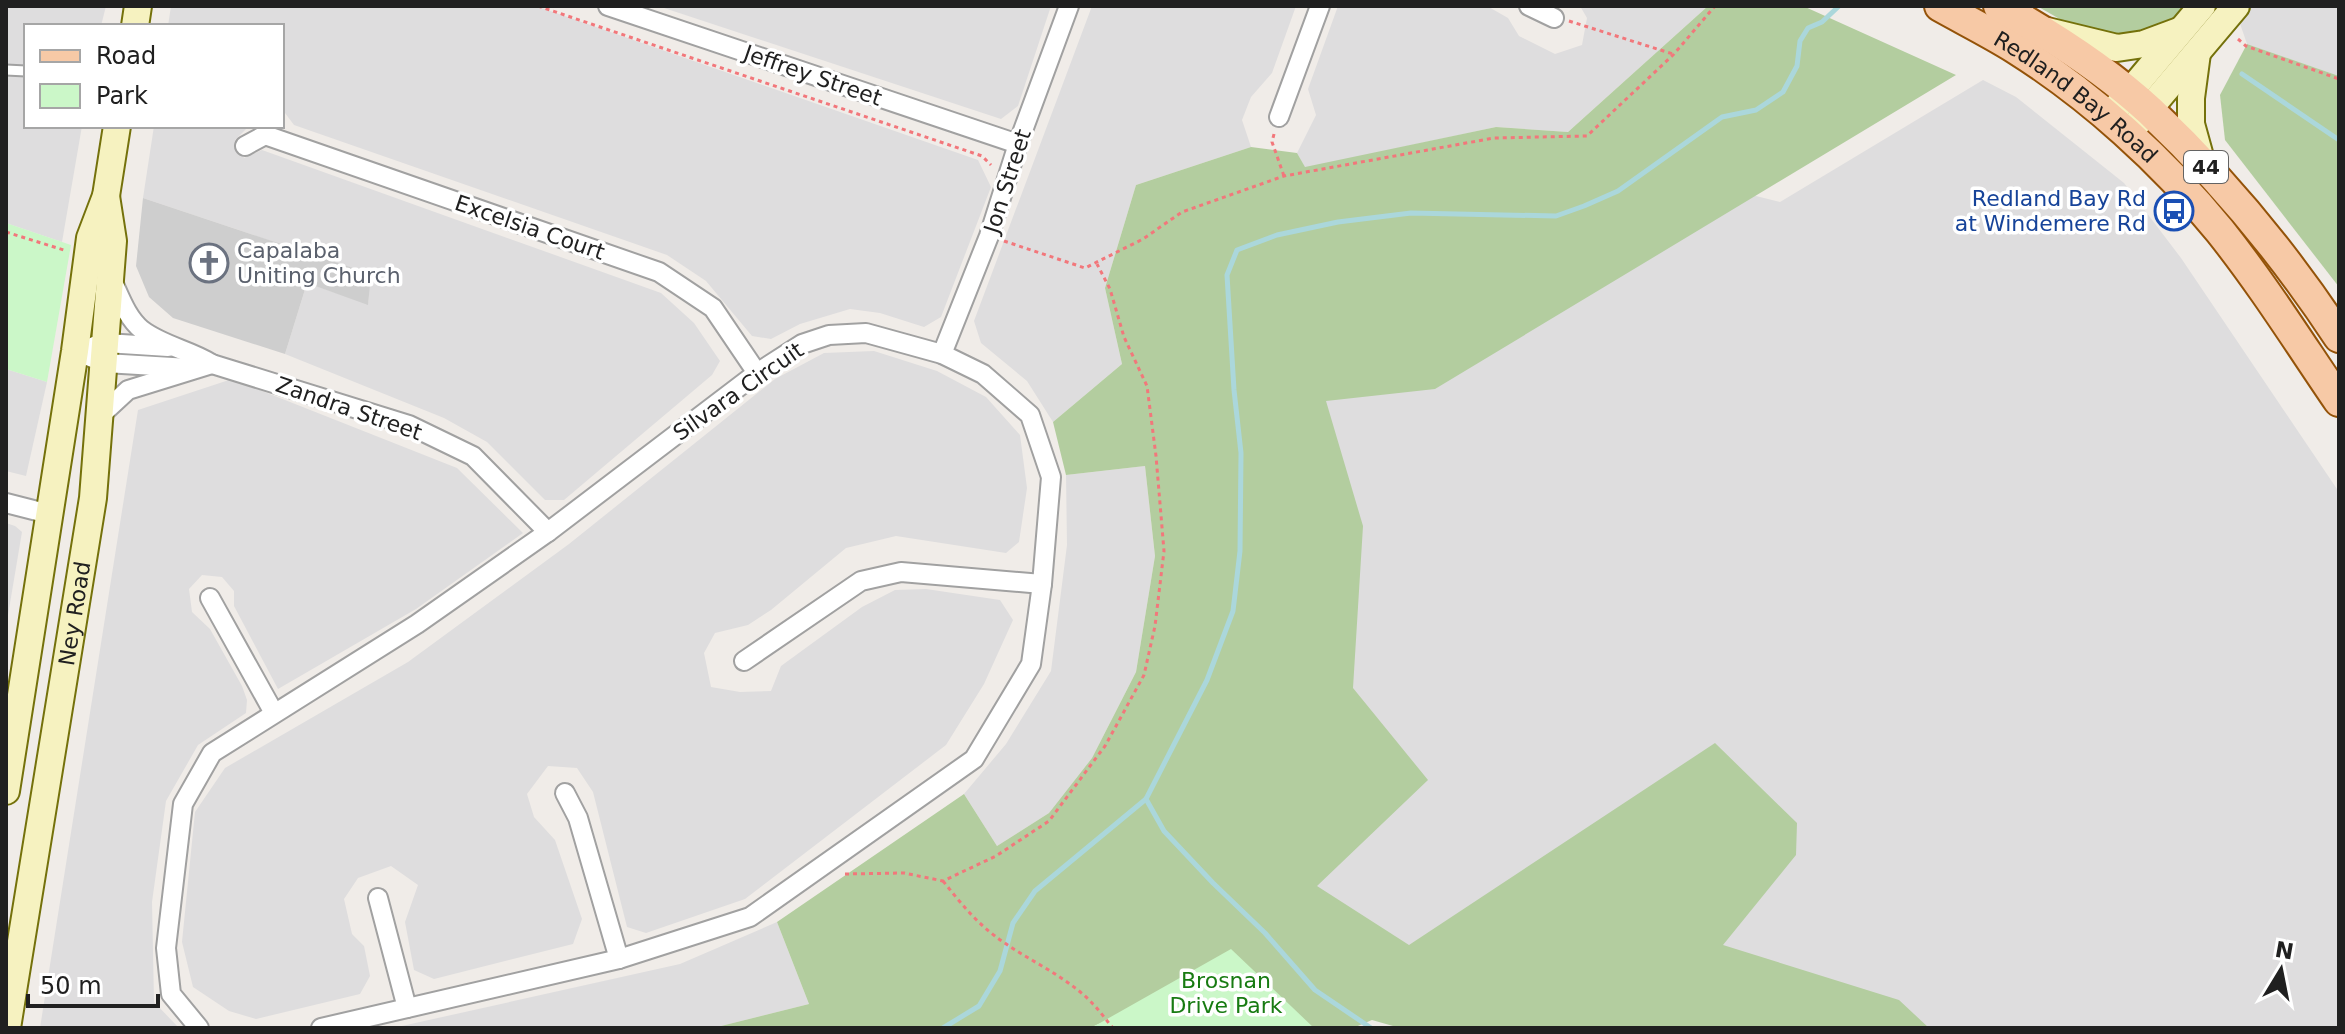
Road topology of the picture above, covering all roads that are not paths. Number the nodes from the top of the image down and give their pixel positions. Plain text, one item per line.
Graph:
1 (608, 6) edge
2 (1069, 6) edge
3 (1320, 6) edge
4 (1529, 6) edge
5 (1940, 6) edge
6 (1999, 6) edge
7 (2202, 6) edge
8 (2236, 6) edge
9 (1554, 18) road end
10 (2040, 29) junction
11 (2180, 30) junction
12 (2197, 53) junction
13 (2139, 102) junction
14 (1279, 117) road end
15 (2117, 126) junction
16 (117, 128) edge
17 (264, 130) edge
18 (1018, 144) junction
19 (245, 146) dead end
20 (2202, 164) junction
21 (106, 196) junction
22 (111, 277) junction
23 (2339, 337) edge
24 (175, 348) junction
25 (75, 351) junction
26 (105, 353) junction
27 (942, 354) junction
28 (204, 366) junction
29 (757, 373) junction
30 (2339, 401) edge
31 (101, 415) junction
32 (6, 503) edge
33 (49, 514) junction
34 (548, 532) junction
35 (1042, 584) junction
36 (210, 598) dead end
37 (744, 661) dead end
38 (274, 713) junction
39 (6, 791) edge
40 (565, 793) dead end
41 (378, 898) dead end
42 (619, 959) junction
43 (407, 1008) junction
44 (7, 1028) edge
45 (199, 1028) edge
46 (321, 1028) edge

1 - 18 street, Jeffrey Street
2 - 18 street, Jon Street
3 - 14 street
4 - 9 street
5 - 15 main road, Redland Bay Road / 44
6 - 10 main road, Redland Bay Road / 44
7 - 11 main road
8 - 12 main road
10 - 11 main road
10 - 13 main road, Redland Bay Road / 44
11 - 13 main road
12 - 13 main road
12 - 20 main road
13 - 15 main road
13 - 20 main road, Redland Bay Road / 44
15 - 30 main road, Redland Bay Road / 44
16 - 21 main road, Ney Road
17 - 19 street, Excelsia Court
17 - 29 street, Excelsia Court
18 - 27 street, Jon Street
20 - 23 main road, Redland Bay Road / 44
21 - 22 main road, Ney Road
21 - 25 main road, Ney Road
22 - 24 street, Zandra Street
22 - 26 main road, Ney Road
24 - 26 street, Zandra Street
24 - 28 street, Zandra Street
25 - 26 street, Zandra Street
25 - 33 main road, Ney Road
26 - 28 street, Zandra Street
26 - 31 main road, Ney Road
27 - 29 street, Silvara Circuit
27 - 35 street, Silvara Circuit
28 - 31 street
28 - 34 street, Zandra Street
29 - 34 street, Silvara Circuit
31 - 44 main road, Ney Road
32 - 33 street
33 - 39 main road, Ney Road
34 - 38 street, Silvara Circuit
35 - 37 street
35 - 42 street, Silvara Circuit
36 - 38 street
38 - 45 street, Silvara Circuit
40 - 42 street
41 - 43 street
42 - 43 street, Silvara Circuit
43 - 46 street, Silvara Circuit

